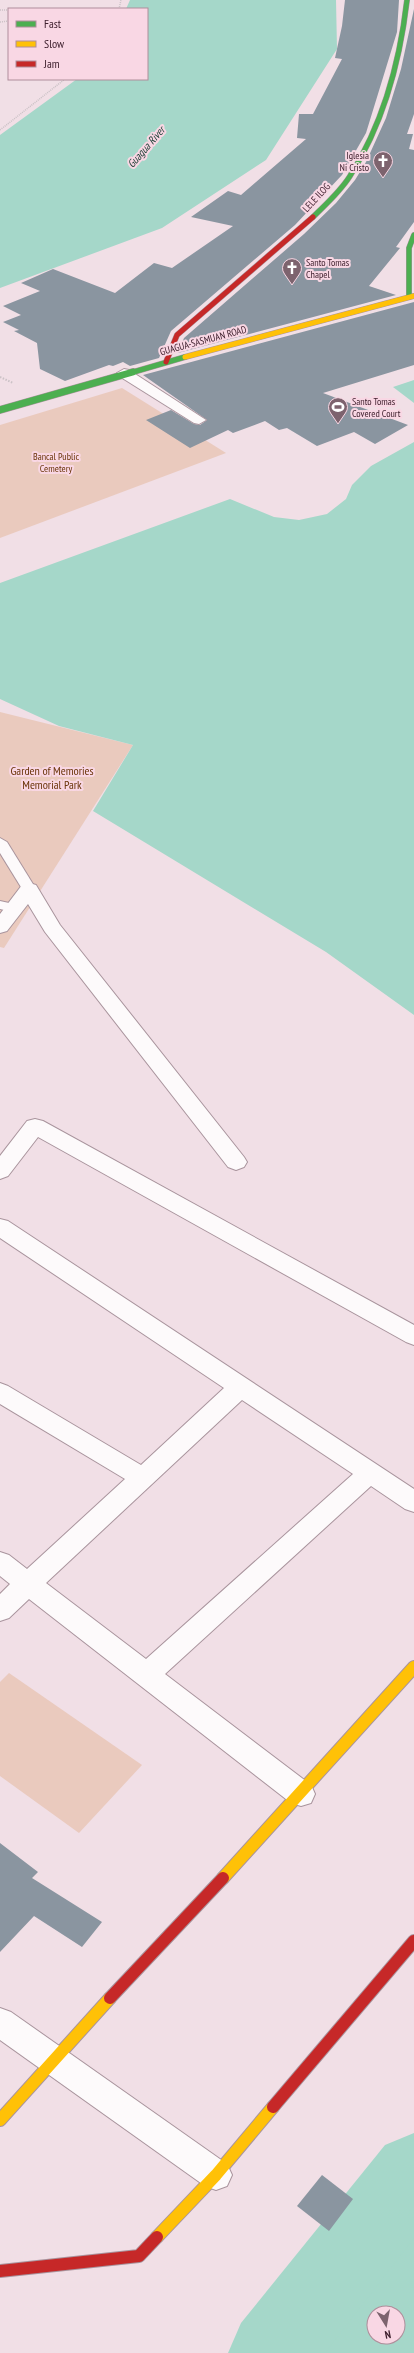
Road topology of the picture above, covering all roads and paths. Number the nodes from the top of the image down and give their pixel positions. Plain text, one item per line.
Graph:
1 (407, 0) edge
2 (64, 80) edge
3 (0, 130) edge
4 (414, 235) edge
5 (412, 297) edge
6 (166, 362) junction
7 (124, 373) junction
8 (0, 410) edge
9 (199, 420) dead end
10 (0, 842) edge
11 (28, 889) junction
12 (6, 907) edge
13 (0, 927) edge
14 (236, 1162) dead end
15 (0, 1171) edge
16 (0, 1227) edge
17 (414, 1336) edge
18 (242, 1387) junction
19 (0, 1392) edge
20 (370, 1473) junction
21 (143, 1478) junction
22 (414, 1502) edge
23 (0, 1562) edge
24 (28, 1584) junction
25 (0, 1610) edge
26 (414, 1667) edge
27 (146, 1675) junction
28 (301, 1794) junction
29 (414, 1941) edge
30 (0, 2022) edge
31 (53, 2059) junction
32 (0, 2120) edge
33 (216, 2175) junction
34 (0, 2270) edge

1 - 6 street, LELE ILOG
2 - 3 path
4 - 5 street
5 - 6 street, GUAGUA-SASMUAN ROAD
6 - 7 street, GUAGUA-SASMUAN ROAD
7 - 8 street, GUAGUA-SASMUAN ROAD
7 - 9 street
10 - 11 lane
11 - 12 street
11 - 14 street
12 - 13 street
15 - 17 street
16 - 18 street
18 - 20 street
18 - 21 street
19 - 21 street
20 - 22 street
20 - 27 street
21 - 24 street
23 - 24 street
24 - 25 street
24 - 27 street
26 - 28 street
27 - 28 street
28 - 31 street
29 - 33 street
30 - 31 street
31 - 32 street
31 - 33 street
33 - 34 street

